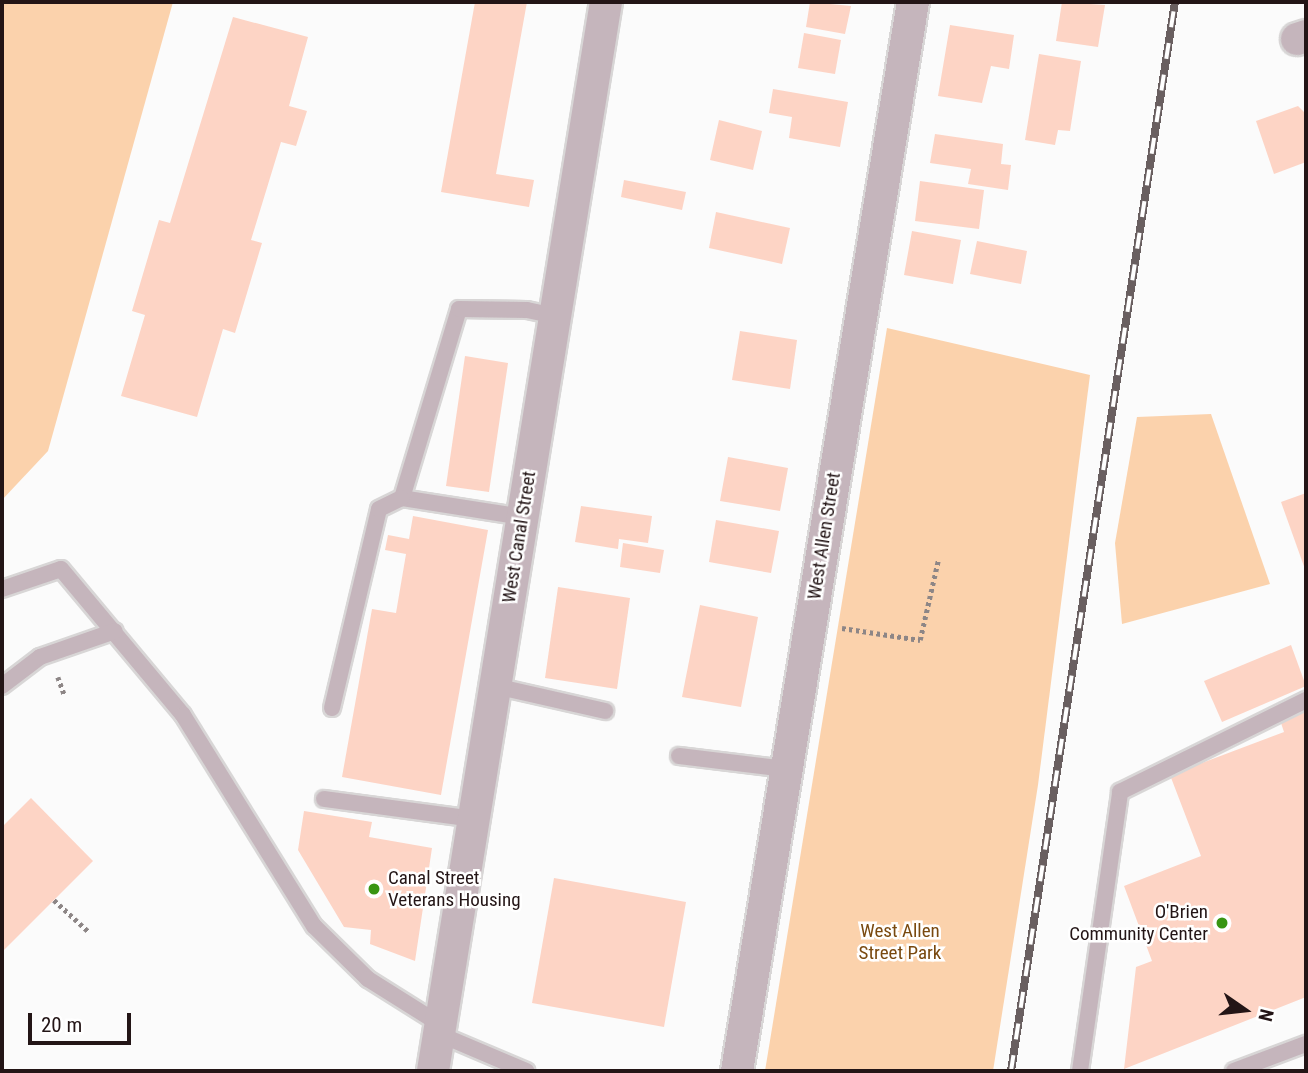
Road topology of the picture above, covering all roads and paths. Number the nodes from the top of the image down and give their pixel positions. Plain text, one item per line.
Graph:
1 (606, 2) edge
2 (913, 2) edge
3 (555, 316) junction
4 (402, 499) junction
5 (523, 517) junction
6 (938, 561) dead end
7 (2, 589) edge
8 (841, 628) dead end
9 (115, 631) junction
10 (2, 686) edge
11 (495, 686) junction
12 (1306, 699) edge
13 (331, 708) dead end
14 (605, 710) dead end
15 (679, 756) dead end
16 (786, 769) junction
17 (324, 799) dead end
18 (474, 819) junction
19 (54, 900) dead end
20 (89, 932) dead end
21 (440, 1029) junction
22 (1306, 1044) edge
23 (433, 1071) edge
24 (526, 1071) edge
25 (737, 1071) edge
26 (1080, 1071) edge
27 (1234, 1071) edge

1 - 3 street, West Canal Street
2 - 16 street, West Allen Street
3 - 4 lane
3 - 5 street, West Canal Street
4 - 5 lane
4 - 13 lane
5 - 11 street, West Canal Street
6 - 8 path
7 - 9 lane
9 - 10 lane
9 - 21 lane
11 - 14 lane
11 - 18 street, West Canal Street
12 - 26 lane
15 - 16 lane
16 - 25 street, West Allen Street
17 - 18 lane
18 - 21 street, West Canal Street
19 - 20 path
21 - 23 street, West Canal Street
21 - 24 lane
22 - 27 lane

